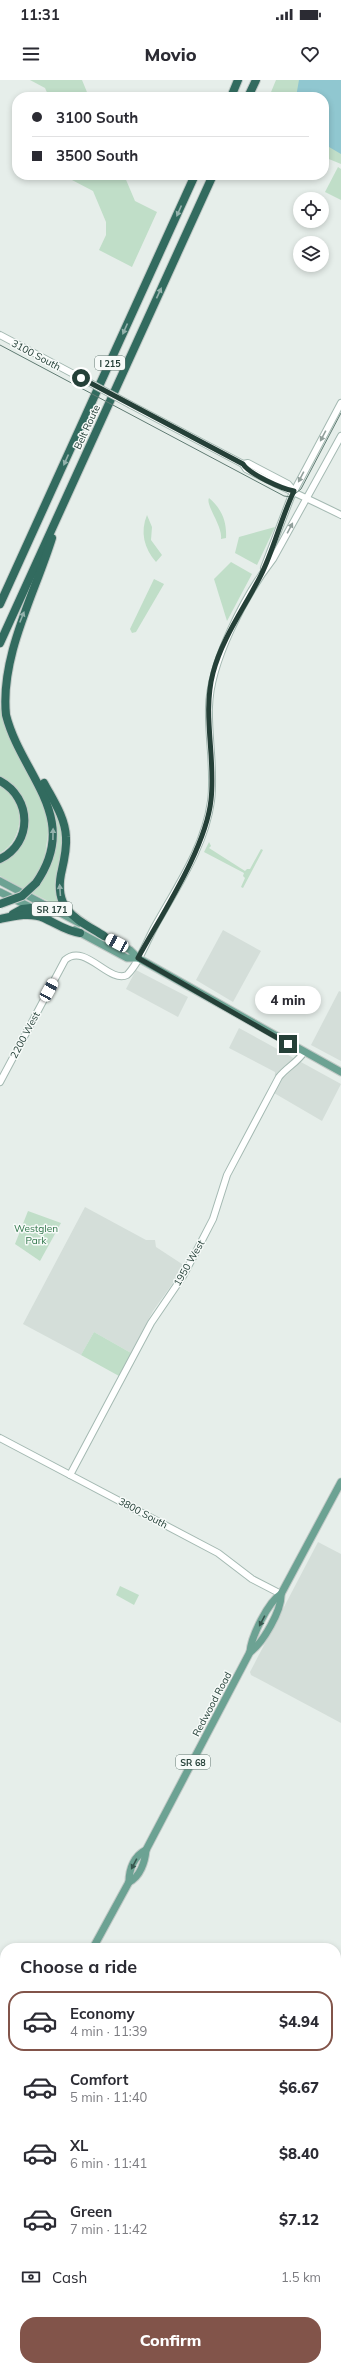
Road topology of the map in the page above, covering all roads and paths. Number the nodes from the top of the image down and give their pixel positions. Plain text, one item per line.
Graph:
1 (238, 80) edge
2 (256, 80) edge
3 (233, 92) edge
4 (250, 92) edge
5 (193, 180) edge
6 (210, 180) edge
7 (0, 335) edge
8 (341, 403) edge
9 (341, 436) edge
10 (294, 491) junction
11 (306, 497) junction
12 (61, 507) junction
13 (341, 515) edge
14 (25, 550) junction
15 (262, 574) junction
16 (0, 591) edge
17 (0, 604) edge
18 (0, 643) edge
19 (5, 667) junction
20 (0, 781) edge
21 (0, 859) edge
22 (0, 881) edge
23 (0, 892) edge
24 (0, 904) edge
25 (31, 908) junction
26 (1, 919) edge
27 (80, 933) junction
28 (104, 936) junction
29 (138, 958) junction
30 (304, 1052) junction
31 (341, 1072) edge
32 (0, 1082) edge
33 (0, 1438) edge
34 (70, 1475) junction
35 (341, 1482) edge
36 (281, 1594) junction
37 (96, 1943) edge

1 - 3 highway
2 - 4 highway
5 -> 14 highway, Belt Route / I 215
12 -> 6 highway, Belt Route / I 215
7 - 10 street, 3100 South, bridge
8 -> 10 street
9 - 11 street
10 - 11 street, 3100 South
10 - 15 street
11 - 13 street, 3100 South
15 -> 11 street
12 - 18 highway, Belt Route / I 215
19 -> 12 highway
14 - 16 highway
14 - 17 highway, Belt Route / I 215
15 - 29 street
24 -> 19 highway, bridge
28 -> 19 highway
20 - 21 highway
22 - 28 main road, SR 171
23 - 25 main road, SR 171
25 - 26 highway
25 - 27 main road, SR 171
26 - 27 highway
27 - 29 main road, SR 171
28 - 29 main road, SR 171
29 - 30 main road, SR 171
29 - 32 street, 2200 West
30 - 31 main road, SR 171
30 - 34 street, 1950 West
33 - 34 street, 3800 South
34 - 36 street, 3800 South
35 - 36 main road, Redwood Road / SR 68
36 - 37 main road, Redwood Road / SR 68

